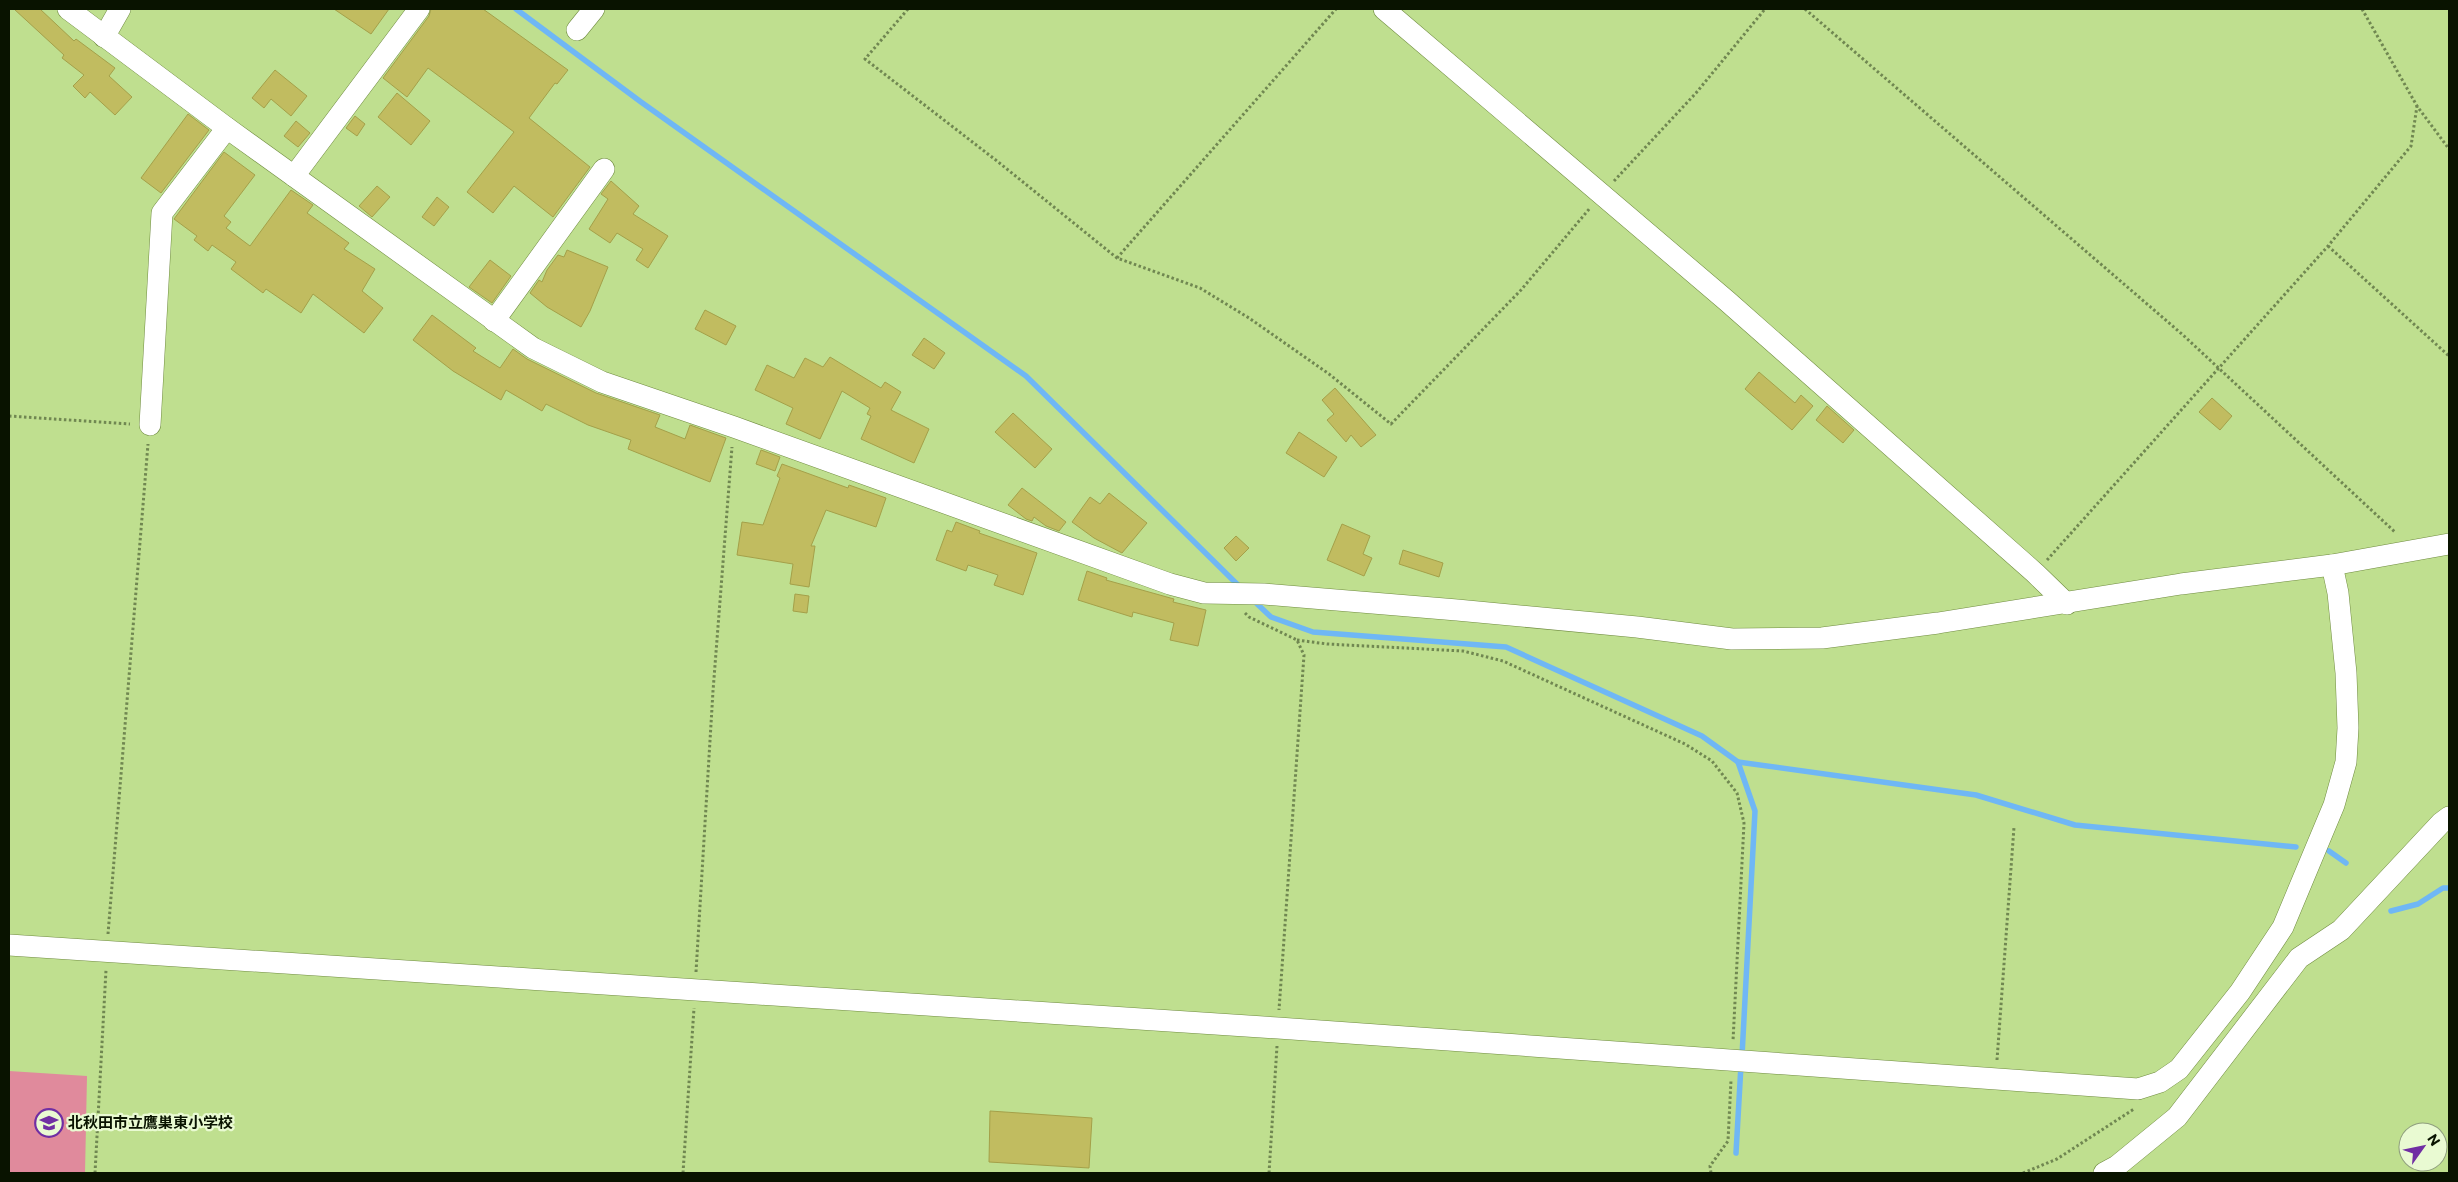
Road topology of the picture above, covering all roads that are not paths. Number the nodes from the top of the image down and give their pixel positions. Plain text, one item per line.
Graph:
1 (68, 9) edge
2 (120, 9) edge
3 (419, 9) edge
4 (594, 9) edge
5 (1384, 9) edge
6 (577, 30) dead end
7 (104, 37) junction
8 (227, 128) junction
9 (604, 169) dead end
10 (294, 176) junction
11 (494, 321) junction
12 (150, 425) road end
13 (2449, 544) edge
14 (2332, 565) junction
15 (2067, 604) junction
16 (2449, 817) edge
17 (2283, 927) junction
18 (9, 945) edge
19 (2299, 958) junction
20 (2104, 1173) edge

1 - 7 street
2 - 7 street
3 - 10 street
4 - 6 street
5 - 15 street
7 - 8 street
8 - 10 street
8 - 12 street
9 - 11 street
10 - 11 street
11 - 15 street
13 - 14 street
14 - 15 street
14 - 17 street
16 - 19 street
17 - 18 street
17 - 19 street
19 - 20 street

